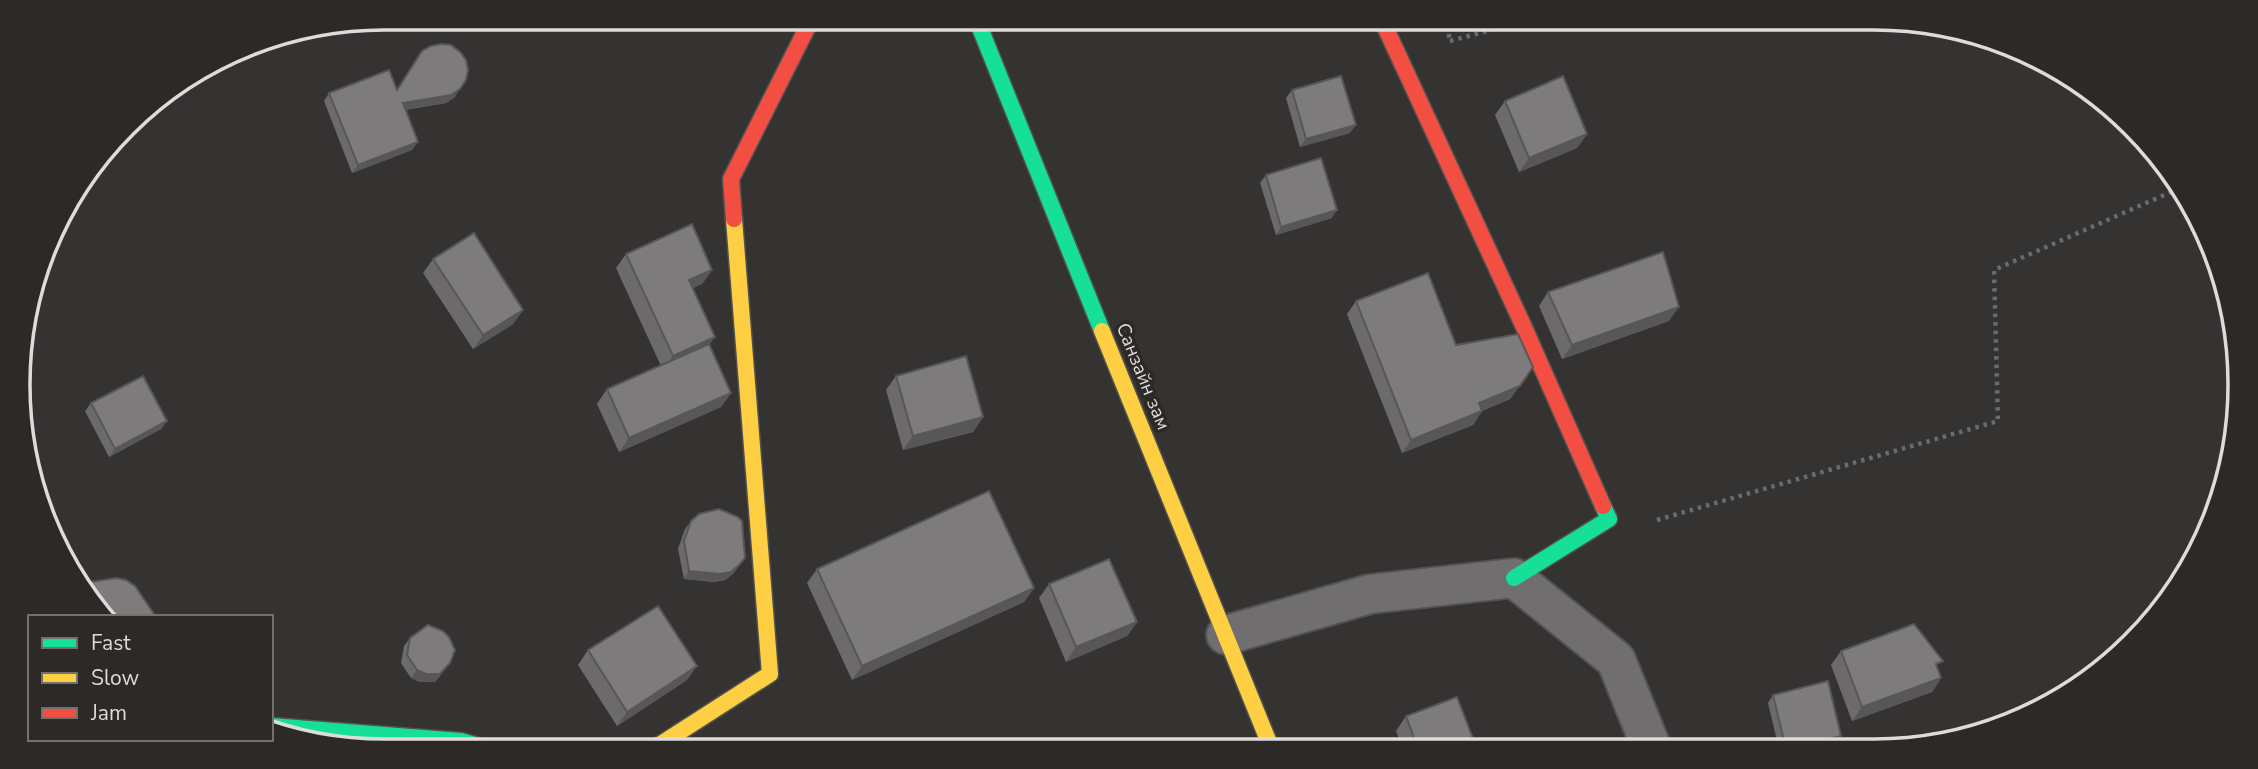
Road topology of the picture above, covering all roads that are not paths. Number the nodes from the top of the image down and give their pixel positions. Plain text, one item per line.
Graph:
1 (806, 30) edge
2 (981, 30) edge
3 (1387, 30) edge
4 (1514, 578) junction
5 (1226, 635) junction
6 (298, 728) edge
7 (436, 739) edge
8 (669, 739) edge
9 (1268, 739) edge
10 (1648, 739) edge

1 - 8 street
2 - 5 street, Санзайн зам
3 - 4 street
4 - 5 street
4 - 10 street
5 - 9 street, Санзайн зам
6 - 7 street

